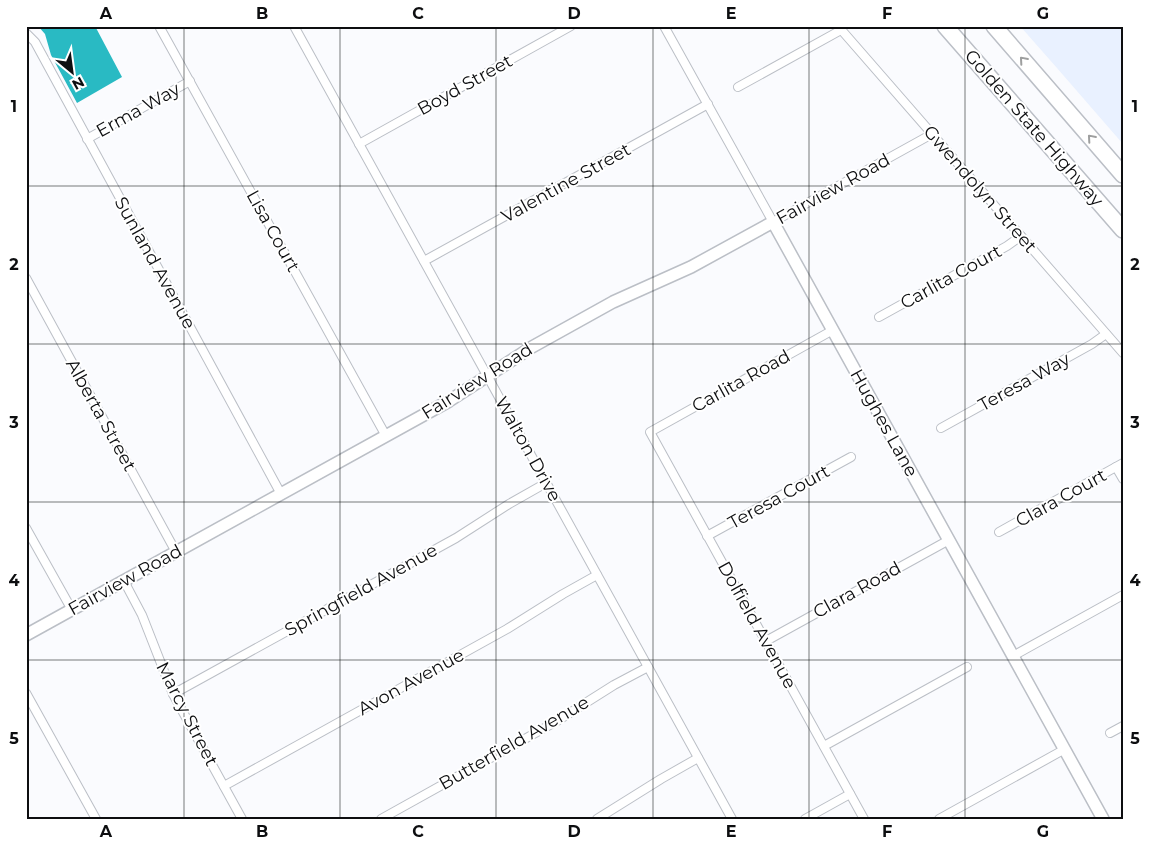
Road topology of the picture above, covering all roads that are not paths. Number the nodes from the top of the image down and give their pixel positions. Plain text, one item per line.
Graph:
1 (159, 26) edge
2 (294, 26) edge
3 (571, 26) edge
4 (664, 26) edge
5 (945, 26) edge
6 (994, 26) edge
7 (840, 28) edge
8 (26, 33) edge
9 (190, 81) junction
10 (738, 87) dead end
11 (708, 104) junction
12 (932, 134) junction
13 (87, 139) junction
14 (359, 144) junction
15 (1123, 175) edge
16 (773, 222) junction
17 (1123, 230) edge
18 (1020, 236) junction
19 (424, 261) junction
20 (26, 278) edge
21 (879, 317) dead end
22 (833, 330) junction
23 (1106, 334) junction
24 (1123, 352) edge
25 (487, 375) junction
26 (941, 428) dead end
27 (650, 432) joint
28 (386, 436) junction
29 (851, 457) dead end
30 (1120, 465) edge
31 (1123, 479) edge
32 (546, 483) junction
33 (281, 494) junction
34 (26, 528) edge
35 (999, 532) dead end
36 (708, 536) junction
37 (949, 540) junction
38 (176, 552) junction
39 (597, 575) junction
40 (124, 581) junction
41 (1123, 595) edge
42 (72, 610) junction
43 (26, 635) edge
44 (766, 641) junction
45 (1013, 656) junction
46 (967, 666) dead end
47 (648, 667) junction
48 (26, 693) edge
49 (173, 694) junction
50 (1123, 726) edge
51 (1110, 733) dead end
52 (824, 746) junction
53 (1065, 749) junction
54 (698, 758) junction
55 (224, 786) junction
56 (850, 794) junction
57 (96, 819) edge
58 (242, 819) edge
59 (381, 819) edge
60 (597, 819) edge
61 (732, 819) edge
62 (805, 819) edge
63 (864, 819) edge
64 (939, 819) edge
65 (1103, 819) edge

1 - 9 street, Lisa Court
2 - 14 street, Walton Drive
3 - 14 street, Boyd Street
4 - 11 street, Hughes Lane
5 - 17 highway, Golden State Highway
15 -> 6 highway, Golden State Highway
7 - 10 street
7 - 12 street, Gwendolyn Street
8 - 13 street, Sunland Avenue
9 - 13 street, Erma Way
9 - 28 street, Lisa Court
11 - 16 street, Hughes Lane
11 - 19 street, Valentine Street
12 - 16 street, Fairview Road
12 - 18 street, Gwendolyn Street
13 - 33 street, Sunland Avenue
14 - 19 street, Walton Drive
16 - 22 street, Hughes Lane
16 - 25 street, Fairview Road
18 - 21 street, Carlita Court
18 - 23 street, Gwendolyn Street
19 - 25 street, Walton Drive
20 - 38 street, Alberta Street
22 - 27 street, Carlita Road
22 - 37 street, Hughes Lane
23 - 24 street, Gwendolyn Street
23 - 26 street, Teresa Way
25 - 28 street, Fairview Road
25 - 32 street, Walton Drive
27 - 36 street, Dolfield Avenue
28 - 33 street, Fairview Road
29 - 36 street, Teresa Court
30 - 31 street
30 - 35 street, Clara Court
32 - 39 street, Walton Drive
32 - 49 street, Springfield Avenue
33 - 38 street, Fairview Road
34 - 42 street
36 - 44 street, Dolfield Avenue
37 - 44 street, Clara Road
37 - 45 street, Hughes Lane
38 - 40 street, Fairview Road
39 - 47 street, Walton Drive
39 - 55 street, Avon Avenue
40 - 42 street, Fairview Road
40 - 49 street, Marcy Street
41 - 45 street
42 - 43 street, Fairview Road
44 - 52 street, Dolfield Avenue
45 - 53 street, Hughes Lane
46 - 52 street
47 - 54 street, Walton Drive
47 - 59 street, Butterfield Avenue
48 - 57 street
49 - 55 street, Marcy Street
50 - 51 street
52 - 56 street, Dolfield Avenue
53 - 64 street
53 - 65 street, Hughes Lane
54 - 60 street
54 - 61 street, Walton Drive
55 - 58 street, Marcy Street
56 - 62 street
56 - 63 street, Dolfield Avenue

